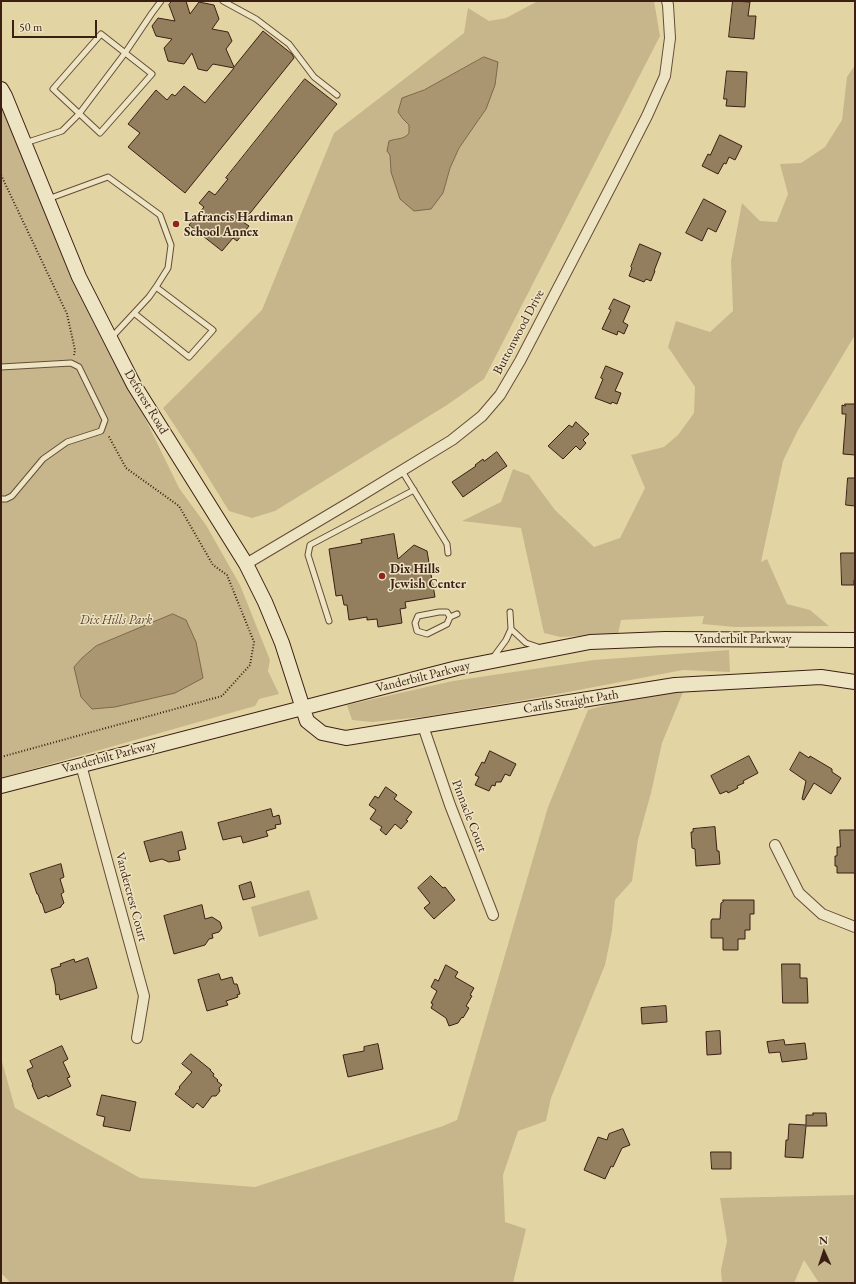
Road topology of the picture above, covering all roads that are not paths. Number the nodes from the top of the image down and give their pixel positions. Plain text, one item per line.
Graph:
1 (161, 1) edge
2 (223, 1) edge
3 (667, 1) edge
4 (125, 53) junction
5 (1, 89) edge
6 (337, 95) dead end
7 (79, 114) junction
8 (24, 143) junction
9 (47, 199) junction
10 (156, 287) junction
11 (134, 313) junction
12 (110, 338) junction
13 (1, 367) edge
14 (402, 471) junction
15 (414, 490) junction
16 (1, 499) edge
17 (448, 553) dead end
18 (246, 564) junction
19 (510, 612) dead end
20 (457, 614) dead end
21 (450, 617) junction
22 (330, 621) dead end
23 (511, 629) junction
24 (855, 640) edge
25 (547, 651) junction
26 (490, 662) junction
27 (855, 682) edge
28 (303, 707) junction
29 (423, 726) junction
30 (81, 765) junction
31 (1, 786) edge
32 (775, 845) dead end
33 (493, 915) dead end
34 (855, 927) edge
35 (137, 1038) dead end

1 - 4 lane
2 - 6 lane
3 - 14 street, Buttonwood Drive
4 - 7 lane
4 - 7 lane
4 - 7 lane
5 - 8 street, Deforest Road
7 - 8 lane
8 - 9 street, Deforest Road
9 - 10 lane
9 - 12 street, Deforest Road
10 - 11 lane
10 - 11 lane
11 - 12 lane
12 - 18 street, Deforest Road
13 - 16 lane
14 - 15 lane
14 - 18 street, Buttonwood Drive
15 - 17 lane
15 - 22 lane
18 - 28 street, Deforest Road
19 - 23 lane
20 - 21 lane
21 - 21 lane
23 - 25 lane
23 - 26 lane
24 - 25 street, Vanderbilt Parkway
25 - 26 street, Vanderbilt Parkway
26 - 28 street, Vanderbilt Parkway
27 - 29 street, Carlls Straight Path
28 - 29 street, Carlls Straight Path
28 - 30 street, Vanderbilt Parkway
29 - 33 street, Pinnacle Court
30 - 31 street, Vanderbilt Parkway
30 - 35 street, Vandercrest Court
32 - 34 street

